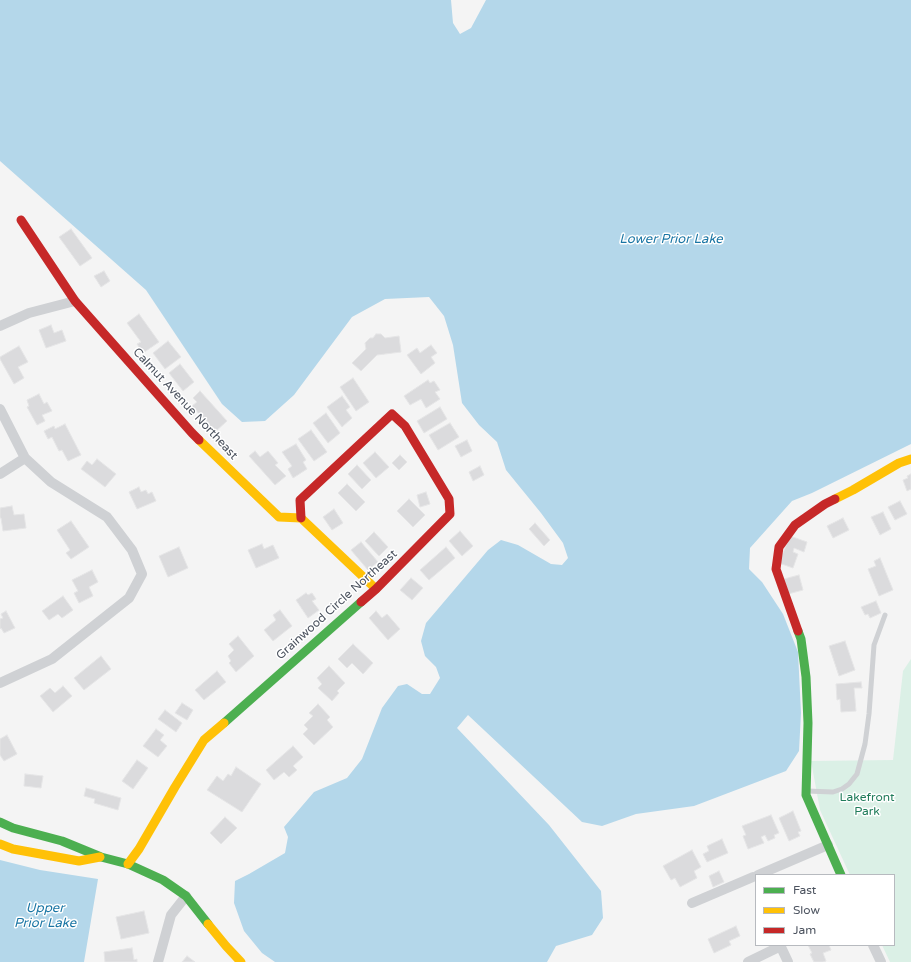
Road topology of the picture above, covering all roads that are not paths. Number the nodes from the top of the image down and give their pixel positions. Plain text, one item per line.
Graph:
1 (21, 220) dead end
2 (75, 301) junction
3 (0, 326) edge
4 (0, 409) edge
5 (25, 458) junction
6 (911, 459) edge
7 (0, 474) edge
8 (301, 518) junction
9 (376, 589) junction
10 (885, 615) dead end
11 (0, 683) edge
12 (806, 791) junction
13 (0, 822) edge
14 (0, 844) edge
15 (828, 845) junction
16 (101, 857) junction
17 (128, 864) junction
18 (765, 874) edge
19 (841, 874) edge
20 (755, 878) edge
21 (186, 896) junction
22 (692, 903) dead end
23 (781, 946) edge
24 (873, 946) edge
25 (238, 961) edge
26 (158, 962) edge
27 (748, 962) edge
28 (788, 962) edge
29 (881, 962) edge

1 - 2 street, Calmut Avenue Northeast
2 - 3 street
2 - 8 street, Calmut Avenue Northeast
4 - 5 street
5 - 7 street
5 - 11 street
6 - 12 street
8 - 9 street
8 - 9 street, Grainwood Circle Northeast
9 - 17 street, Grainwood Circle Northeast
10 - 12 lane
12 - 15 street
13 - 16 street
14 - 16 street
15 - 18 street
15 - 19 street
16 - 17 street
17 - 21 street
20 - 22 street
21 - 25 street
21 - 26 street
23 - 27 street
23 - 28 street
24 - 29 street

